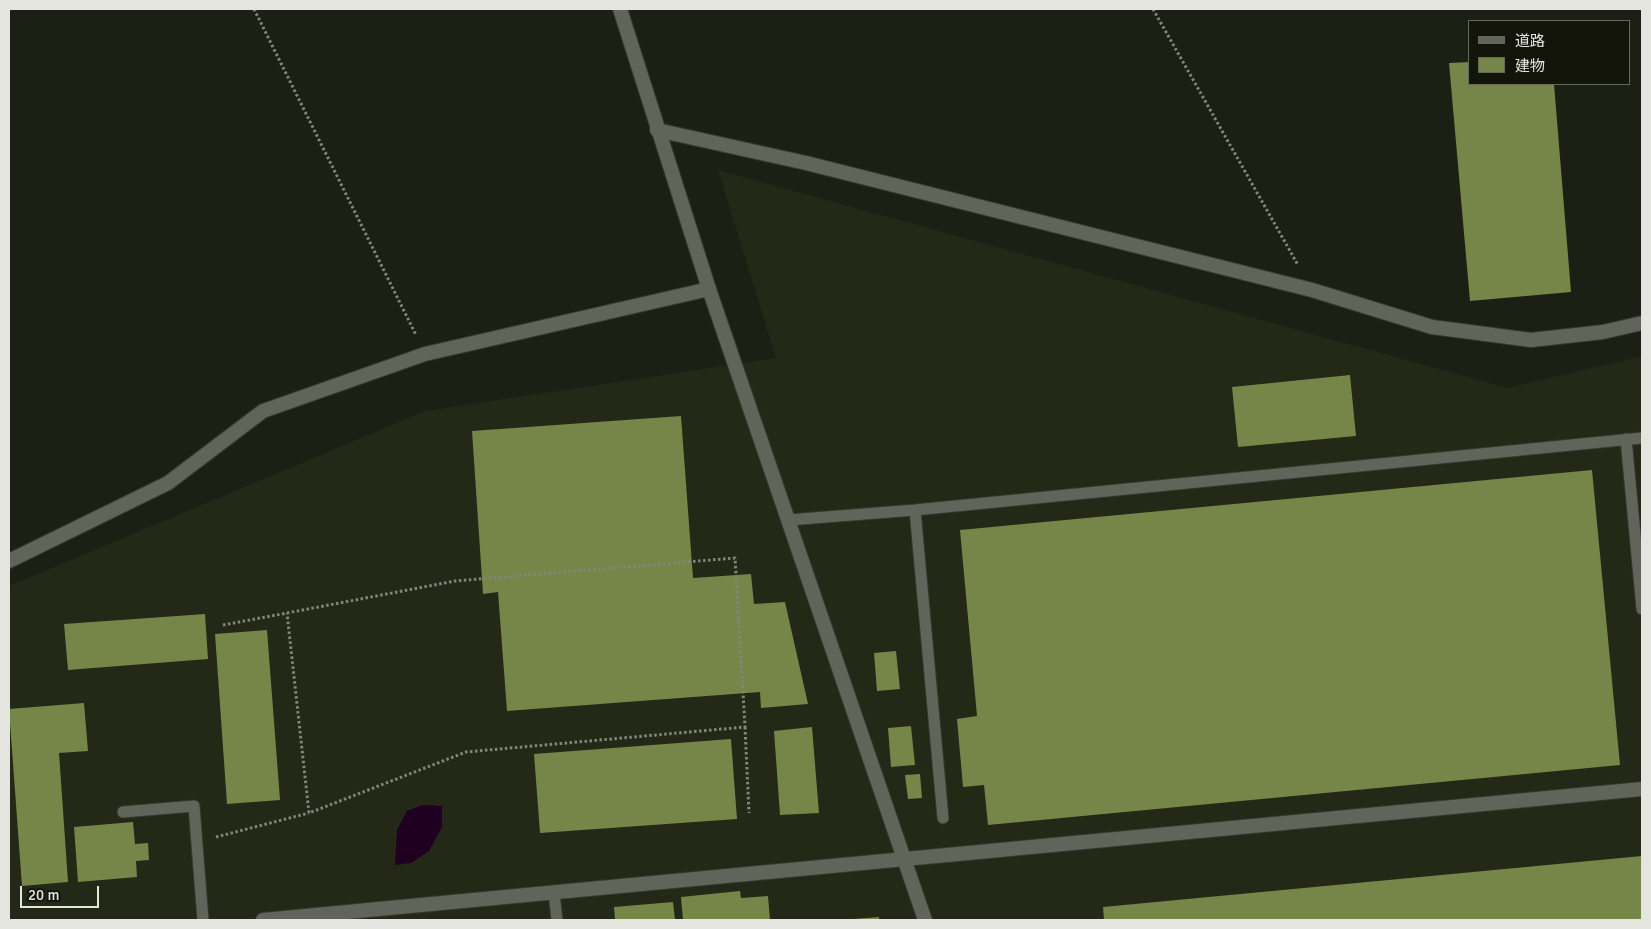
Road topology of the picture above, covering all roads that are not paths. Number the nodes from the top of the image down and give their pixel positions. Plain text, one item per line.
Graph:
1 (620, 9) edge
2 (657, 130) junction
3 (709, 289) junction
4 (1642, 323) edge
5 (1642, 438) edge
6 (1626, 439) junction
7 (915, 510) junction
8 (788, 520) junction
9 (9, 561) edge
10 (1642, 609) edge
11 (1642, 789) edge
12 (123, 812) dead end
13 (943, 818) dead end
14 (904, 861) junction
15 (554, 893) junction
16 (204, 920) edge
17 (263, 920) edge
18 (557, 920) edge
19 (924, 920) edge

1 - 2 street
2 - 3 street
2 - 4 street
3 - 8 street
3 - 9 street
5 - 6 lane
6 - 7 lane
6 - 10 lane
7 - 8 lane
7 - 13 lane
8 - 14 street
11 - 14 street
12 - 16 lane
14 - 15 street
14 - 19 street
15 - 17 street
15 - 18 lane

